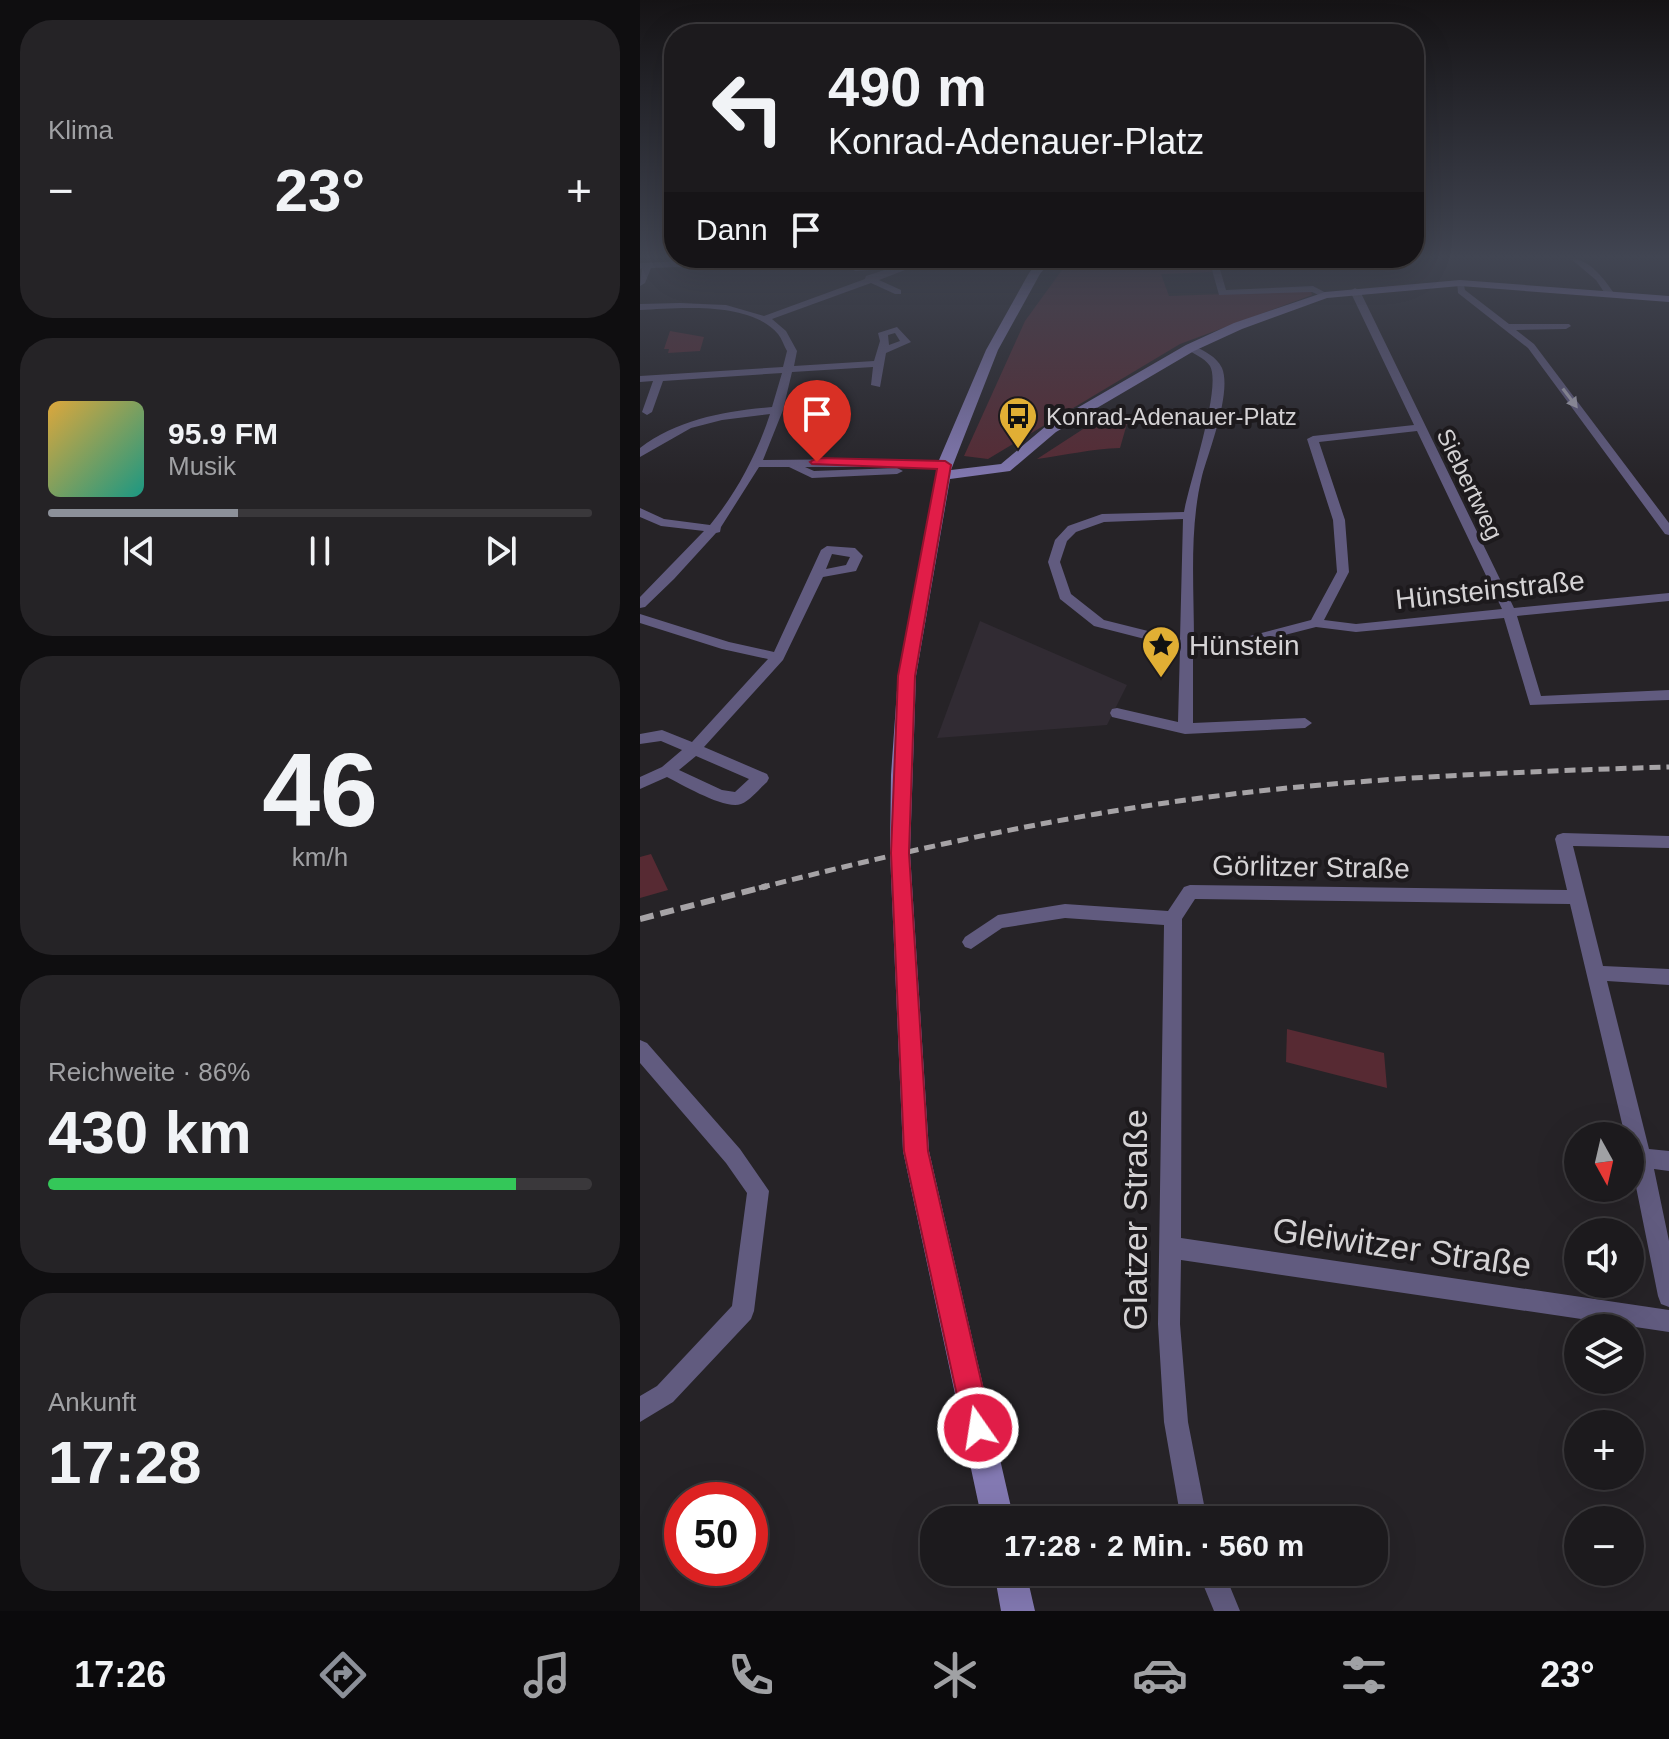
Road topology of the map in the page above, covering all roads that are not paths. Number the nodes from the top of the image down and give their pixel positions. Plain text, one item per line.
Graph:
1 (782, 334) edge
2 (1001, 334) edge
3 (1220, 334) edge
4 (1375, 334) edge
5 (1516, 334) edge
6 (1190, 348) junction
7 (883, 351) dead end
8 (878, 364) junction
9 (788, 370) junction
10 (659, 378) junction
11 (640, 379) edge
12 (876, 385) dead end
13 (778, 410) junction
14 (647, 412) dead end
15 (1418, 428) junction
16 (640, 454) edge
17 (756, 464) junction
18 (944, 470) junction
19 (640, 512) edge
20 (1189, 515) junction
21 (716, 529) junction
22 (1669, 531) edge
23 (818, 574) dead end
24 (1669, 597) edge
25 (640, 604) edge
26 (1509, 611) junction
27 (640, 618) edge
28 (1316, 623) junction
29 (1185, 645) junction
30 (778, 657) junction
31 (1669, 695) edge
32 (1117, 713) dead end
33 (1305, 723) dead end
34 (1185, 729) junction
35 (640, 739) edge
36 (695, 748) junction
37 (667, 771) junction
38 (640, 783) edge
39 (1669, 842) edge
40 (1577, 897) junction
41 (1173, 918) junction
42 (971, 942) dead end
43 (1596, 973) junction
44 (1669, 977) edge
45 (640, 1049) edge
46 (1632, 1122) edge
47 (1644, 1158) edge
48 (1669, 1161) edge
49 (1644, 1173) edge
50 (1172, 1248) junction
51 (1669, 1296) edge
52 (1669, 1321) edge
53 (640, 1410) edge
54 (995, 1506) edge
55 (1191, 1506) edge
56 (1013, 1586) edge
57 (1217, 1586) edge
58 (1018, 1611) edge
59 (1227, 1611) edge

1 - 9 street
2 - 18 main road
3 - 6 main road
4 - 15 street, Siebertweg
5 -> 22 street
6 - 18 main road
6 - 20 street
7 - 8 street
8 - 9 street
8 - 12 street
9 - 10 street
9 - 13 street
10 - 11 street
10 - 14 street
13 - 16 street
13 - 17 street
15 - 26 street, Siebertweg
15 - 28 street
17 - 18 street
17 - 21 street
18 - 54 main road
19 - 21 street
20 - 29 street
20 - 29 street
21 - 25 street
23 - 30 street
24 - 26 street, Hünsteinstraße
26 - 28 street, Hünsteinstraße
26 - 31 street, Siebertweg
27 - 30 street
28 - 29 street
29 - 34 street
30 - 36 street
32 - 34 street
33 - 34 street
35 - 36 street
36 - 37 street
36 - 37 street
37 - 38 street
39 - 40 street
40 - 41 street, Görlitzer Straße
40 - 43 street
41 - 42 street
41 - 50 street, Glatzer Straße
43 - 44 street
43 - 46 street
45 - 53 street
47 - 48 street
49 - 51 street
50 - 52 street, Gleiwitzer Straße
50 - 55 street, Glatzer Straße
56 - 58 main road
57 - 59 street

